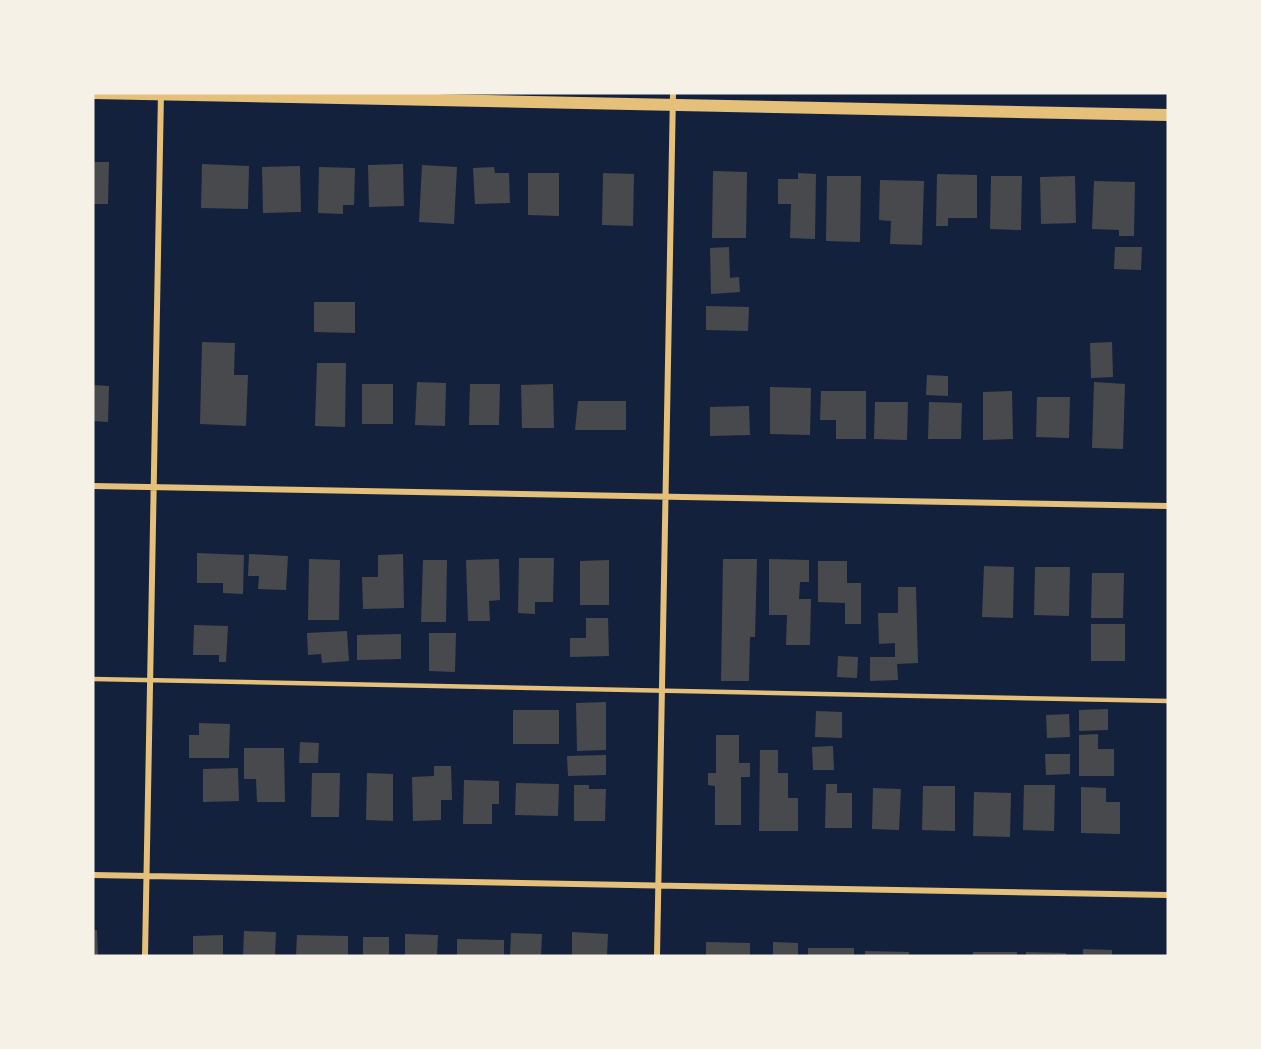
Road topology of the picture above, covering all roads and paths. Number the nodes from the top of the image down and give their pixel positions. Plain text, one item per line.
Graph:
1 (93, 93) edge
2 (160, 94) edge
3 (673, 99) edge
4 (1168, 115) edge
5 (93, 486) edge
6 (155, 487) junction
7 (666, 497) junction
8 (1168, 506) edge
9 (93, 678) edge
10 (148, 680) junction
11 (662, 690) junction
12 (1168, 700) edge
13 (93, 875) edge
14 (146, 876) junction
15 (658, 885) junction
16 (1168, 895) edge
17 (145, 956) edge
18 (657, 956) edge

1 - 2 main road
2 - 3 main road
2 - 6 street
3 - 4 main road
3 - 7 street
5 - 6 street
6 - 7 street
6 - 10 street
7 - 8 street
7 - 11 street
9 - 10 lane
10 - 11 lane
10 - 14 street
11 - 12 lane
11 - 15 street
13 - 14 street
14 - 15 street
14 - 17 street
15 - 16 street
15 - 18 street

